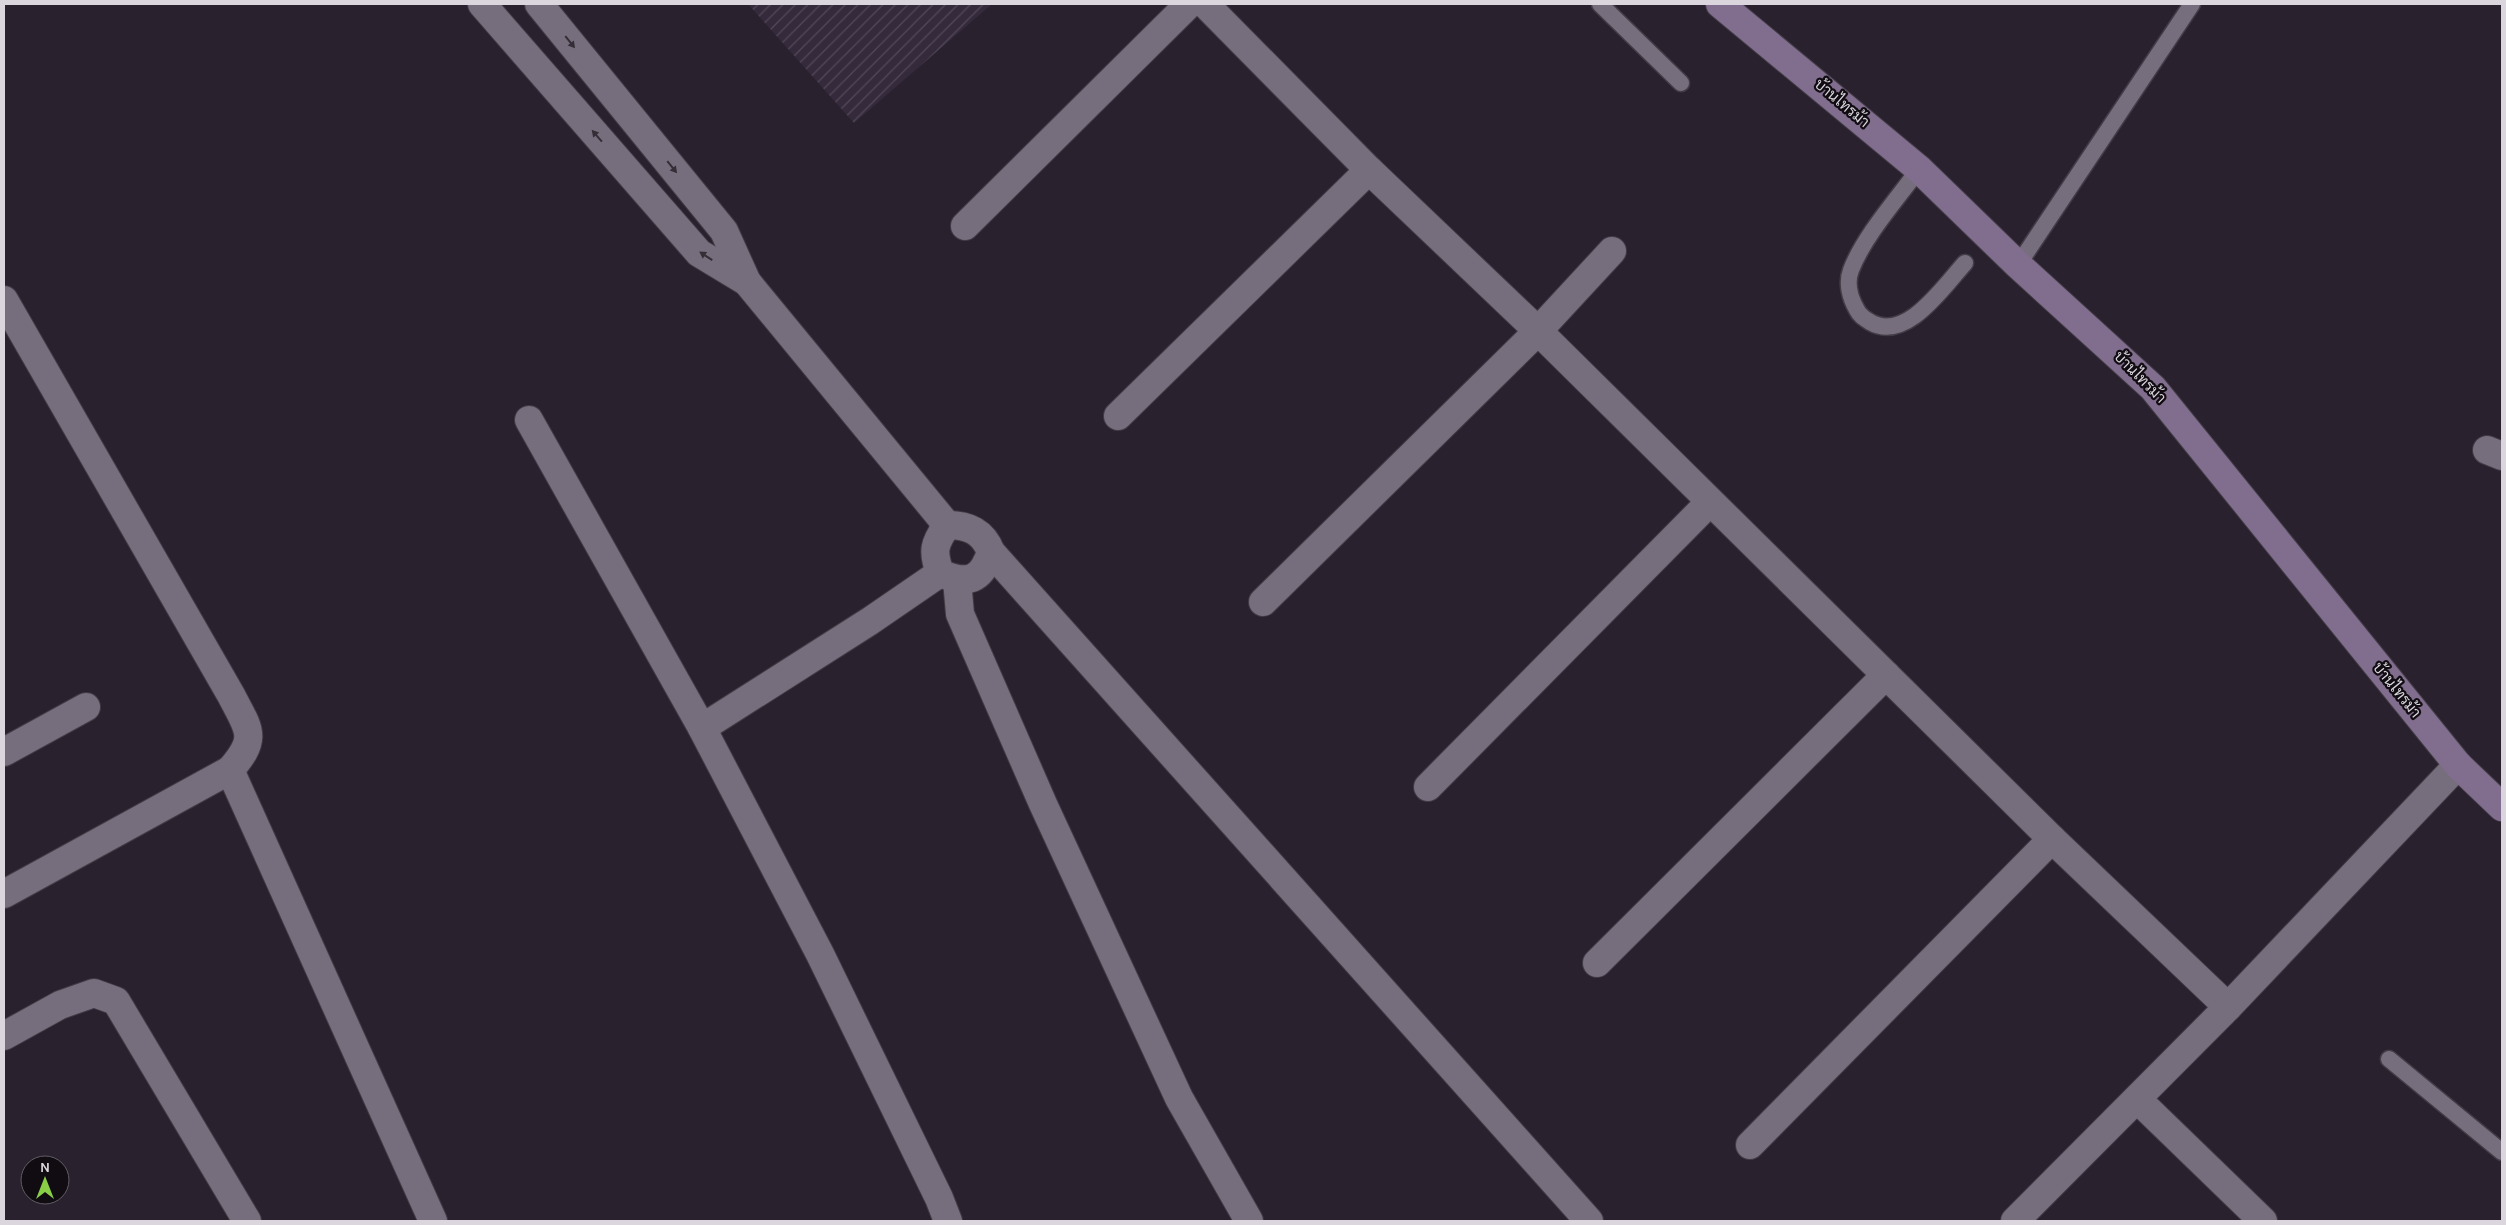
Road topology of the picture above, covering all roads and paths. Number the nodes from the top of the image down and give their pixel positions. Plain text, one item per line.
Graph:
1 (482, 4) edge
2 (539, 4) edge
3 (1189, 4) edge
4 (1205, 4) edge
5 (1600, 4) edge
6 (1720, 4) edge
7 (2192, 4) edge
8 (1681, 83) dead end
9 (1919, 169) junction
10 (1369, 170) junction
11 (965, 226) dead end
12 (1612, 252) dead end
13 (1965, 263) dead end
14 (2018, 265) junction
15 (747, 282) junction
16 (4, 300) edge
17 (1538, 332) junction
18 (1118, 416) dead end
19 (529, 420) dead end
20 (1710, 502) junction
21 (946, 525) junction
22 (992, 552) junction
23 (949, 576) junction
24 (1263, 602) dead end
25 (1886, 675) junction
26 (86, 708) dead end
27 (702, 728) junction
28 (4, 752) edge
29 (2458, 765) junction
30 (230, 770) junction
31 (1428, 788) dead end
32 (2502, 807) edge
33 (2052, 839) junction
34 (4, 894) edge
35 (1597, 963) dead end
36 (2228, 1007) junction
37 (4, 1036) edge
38 (2389, 1059) dead end
39 (2137, 1099) junction
40 (1750, 1145) dead end
41 (2502, 1152) edge
42 (237, 1218) edge
43 (433, 1221) edge
44 (948, 1221) edge
45 (1249, 1221) edge
46 (1589, 1221) edge
47 (2015, 1221) edge
48 (2263, 1221) edge

15 -> 1 street
2 -> 15 street
3 - 11 street
4 - 10 street
5 - 8 lane
6 - 9 street, บ้านไทรม้า
7 - 14 lane
9 - 13 lane
9 - 14 street, บ้านไทรม้า
10 - 17 street
10 - 18 street
12 - 17 street
14 - 29 street, บ้านไทรม้า
15 - 21 street
16 - 30 street
17 - 20 street
17 - 24 street
19 - 27 street
20 - 25 street
20 - 31 street
21 - 22 street
21 - 23 street
22 - 23 street
22 - 46 street
23 - 27 street
23 - 45 street
25 - 33 street
25 - 35 street
26 - 28 street
27 - 44 street
29 - 32 street, บ้านไทรม้า
29 - 36 street
30 - 34 street
30 - 43 street
33 - 36 street
33 - 40 street
36 - 39 street
37 - 42 street
38 - 41 lane
39 - 47 street
39 - 48 street

